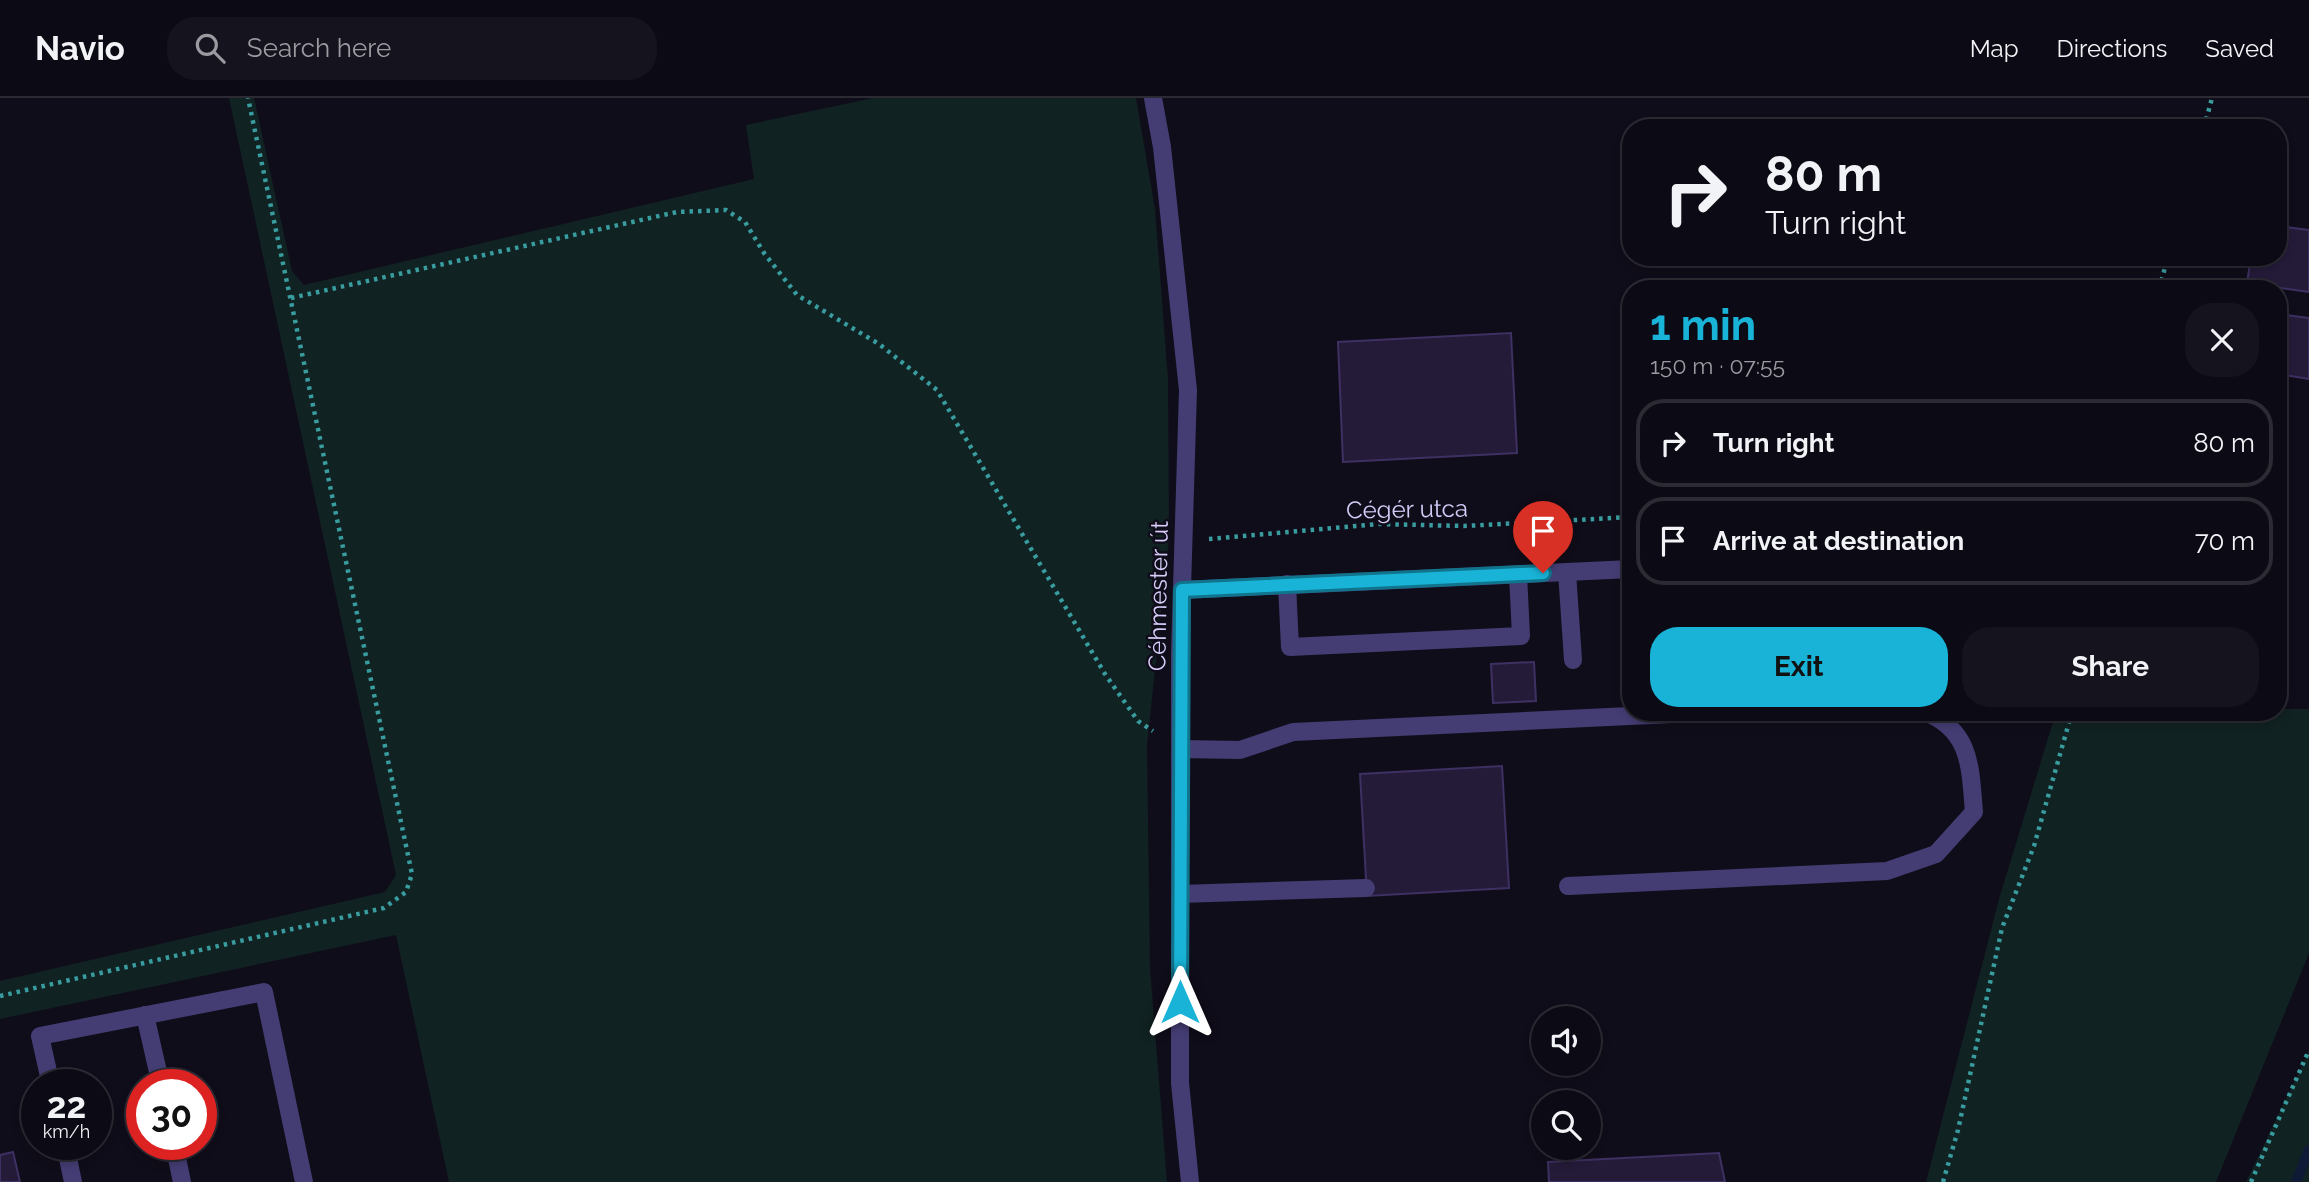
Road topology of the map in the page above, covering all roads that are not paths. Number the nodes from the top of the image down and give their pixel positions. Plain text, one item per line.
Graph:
1 (1153, 98) edge
2 (1622, 569) edge
3 (1567, 572) junction
4 (1518, 574) junction
5 (1287, 584) junction
6 (1182, 590) junction
7 (1573, 660) dead end
8 (1622, 716) edge
9 (1944, 721) edge
10 (1180, 749) junction
11 (1568, 886) dead end
12 (1366, 888) dead end
13 (1180, 894) junction
14 (145, 1015) junction
15 (47, 1069) edge
16 (157, 1069) edge
17 (68, 1160) edge
18 (177, 1160) edge
19 (73, 1182) edge
20 (182, 1182) edge
21 (304, 1182) edge
22 (1190, 1182) edge

1 - 6 street, Céhmester út
2 - 3 street
3 - 4 street
3 - 7 street
4 - 5 street
4 - 5 street
5 - 6 street
6 - 10 street, Céhmester út
8 - 10 street
9 - 11 street
10 - 13 street, Céhmester út
12 - 13 street
13 - 22 street, Céhmester út
14 - 15 street
14 - 16 street
14 - 21 street
17 - 19 street
18 - 20 street

